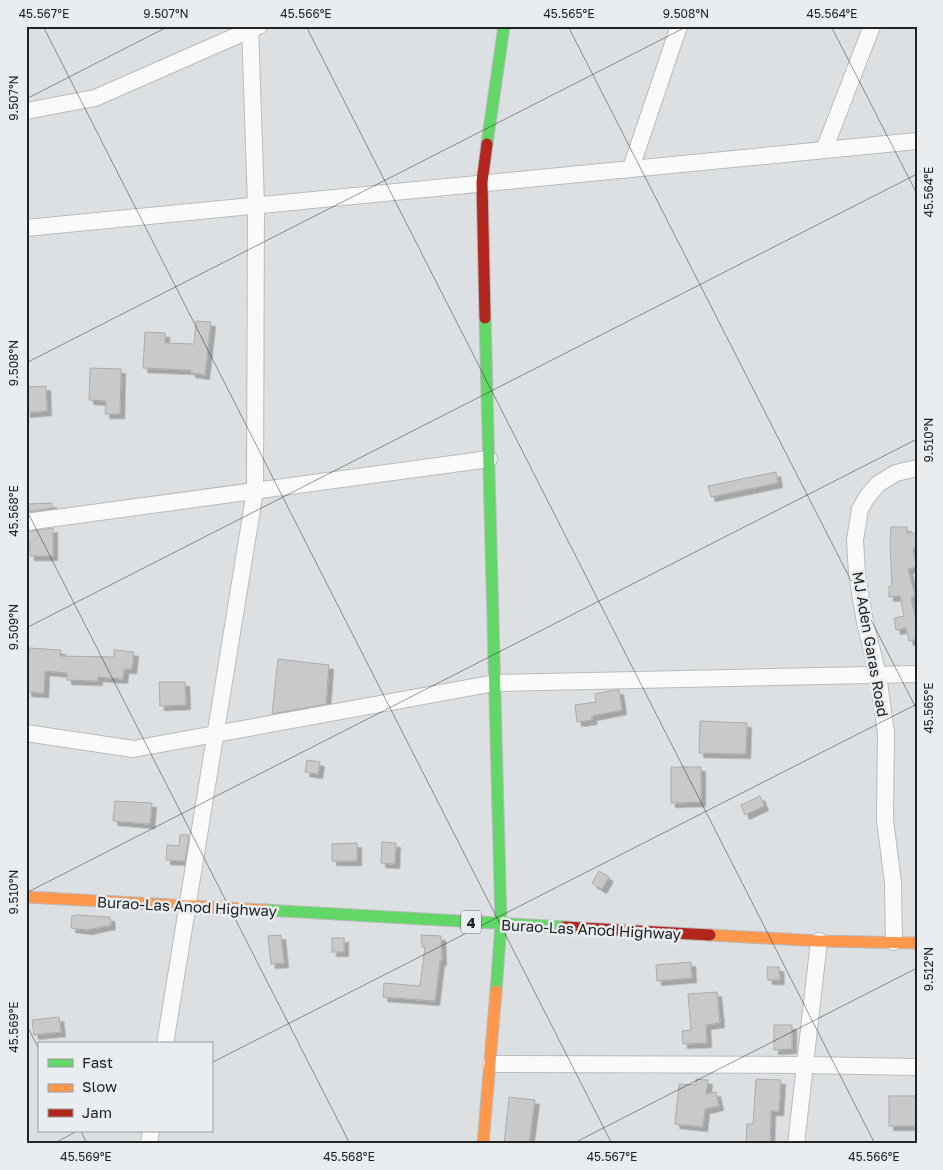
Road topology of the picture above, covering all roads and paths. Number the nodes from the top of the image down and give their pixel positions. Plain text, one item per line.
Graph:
1 (504, 26) edge
2 (679, 26) edge
3 (872, 26) edge
4 (253, 28) edge
5 (26, 111) edge
6 (917, 141) edge
7 (824, 150) junction
8 (631, 168) junction
9 (482, 182) junction
10 (256, 205) junction
11 (26, 228) edge
12 (489, 459) junction
13 (917, 468) edge
14 (255, 491) junction
15 (26, 522) edge
16 (917, 674) edge
17 (878, 675) junction
18 (495, 683) junction
19 (26, 733) edge
20 (215, 734) junction
21 (26, 897) edge
22 (186, 907) junction
23 (501, 924) junction
24 (819, 941) junction
25 (894, 942) junction
26 (917, 943) edge
27 (165, 1042) edge
28 (491, 1064) junction
29 (804, 1065) junction
30 (917, 1067) edge
31 (483, 1144) edge
32 (796, 1144) edge

1 - 9 main road
2 - 8 street
3 - 7 street
4 - 5 street
4 - 10 street
6 - 7 street
7 - 8 street
8 - 9 street
9 - 10 street
9 - 12 main road
10 - 11 street
10 - 14 street
12 - 14 street
12 - 18 main road
13 - 17 street, MJ Aden Garas Road
14 - 15 street
14 - 20 street
16 - 17 street
17 - 18 street
17 - 25 street, MJ Aden Garas Road
18 - 20 street
18 - 23 main road
19 - 20 street
20 - 22 street
21 - 22 main road, Burao-Las Anod Highway / 4
22 - 23 main road, Burao-Las Anod Highway / 4
22 - 27 street
23 - 24 main road, Burao-Las Anod Highway / 4
23 - 28 main road
24 - 25 main road, Burao-Las Anod Highway / 4
24 - 29 street
25 - 26 main road, Burao-Las Anod Highway / 4
28 - 29 street
28 - 31 main road
29 - 30 street
29 - 32 street

